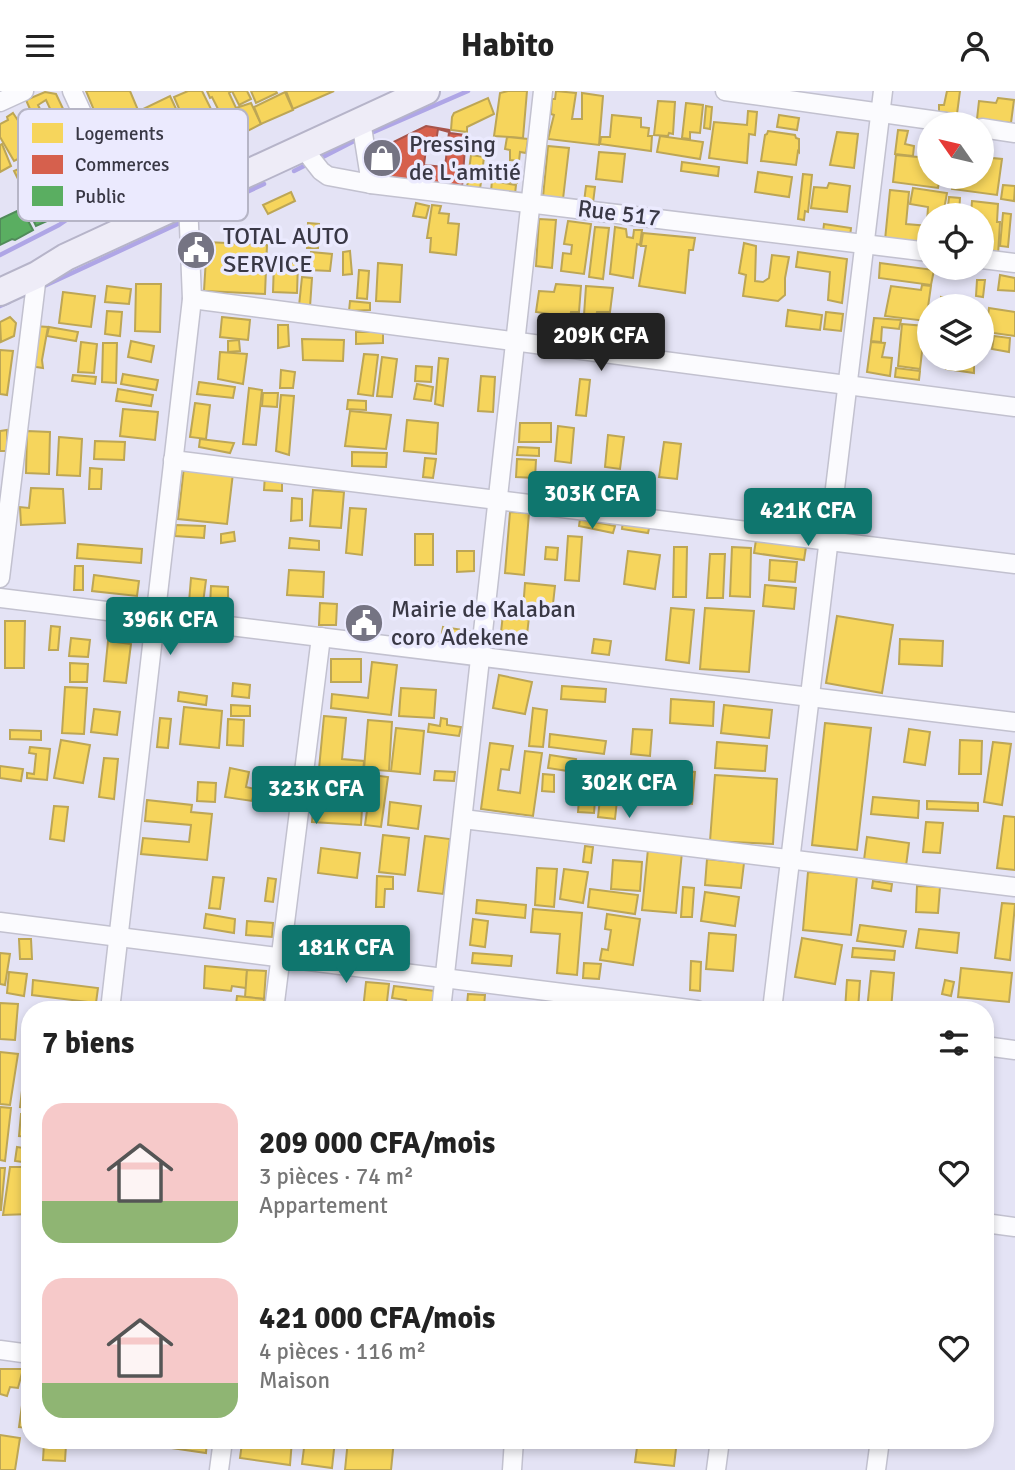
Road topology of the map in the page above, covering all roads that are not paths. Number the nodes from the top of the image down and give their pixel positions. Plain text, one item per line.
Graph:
1 (23, 91) edge
2 (72, 91) edge
3 (426, 91) edge
4 (543, 91) edge
5 (725, 91) edge
6 (883, 91) edge
7 (751, 93) edge
8 (0, 102) edge
9 (80, 109) edge
10 (880, 112) junction
11 (917, 118) edge
12 (361, 121) junction
13 (994, 130) edge
14 (1015, 133) edge
15 (303, 148) junction
16 (248, 173) edge
17 (371, 184) junction
18 (531, 202) junction
19 (132, 221) edge
20 (145, 221) edge
21 (189, 221) edge
22 (134, 226) junction
23 (864, 244) junction
24 (917, 251) edge
25 (994, 260) edge
26 (1015, 263) edge
27 (37, 275) junction
28 (0, 292) edge
29 (192, 299) junction
30 (515, 342) junction
31 (847, 385) junction
32 (1015, 407) edge
33 (173, 460) junction
34 (498, 500) junction
35 (829, 541) junction
36 (1015, 564) edge
37 (0, 578) edge
38 (0, 598) edge
39 (155, 617) junction
40 (321, 637) junction
41 (481, 656) junction
42 (810, 696) junction
43 (1015, 722) edge
44 (463, 819) junction
45 (790, 859) junction
46 (1015, 887) edge
47 (0, 922) edge
48 (118, 937) junction
49 (280, 958) junction
50 (445, 978) junction
51 (111, 1001) edge
52 (275, 1001) edge
53 (443, 1001) edge
54 (591, 1001) edge
55 (773, 1001) edge
56 (994, 1047) edge
57 (1015, 1050) edge
58 (994, 1224) edge
59 (1015, 1227) edge
60 (0, 1350) edge
61 (21, 1353) edge
62 (222, 1449) edge
63 (513, 1449) edge
64 (719, 1449) edge
65 (879, 1449) edge
66 (219, 1470) edge
67 (512, 1470) edge
68 (716, 1470) edge
69 (876, 1470) edge

1 - 8 street
2 - 9 street
3 - 12 main road
4 - 18 street
5 - 7 street
6 - 10 street
7 - 10 street
10 - 11 street
10 - 23 street
12 - 15 main road
12 - 17 street
13 - 14 street
15 - 16 main road
15 - 17 street, Rue 517
17 - 18 street, Rue 517
18 - 23 street, Rue 517
18 - 30 street
19 - 22 street
20 - 22 main road
21 - 29 street
22 - 27 main road
23 - 24 street, Rue 517
23 - 31 street
25 - 26 street
27 - 28 main road
27 - 37 street
29 - 30 street
29 - 33 street
30 - 31 street
30 - 34 street
31 - 32 street
31 - 35 street
33 - 34 street
33 - 39 street
34 - 35 street
34 - 41 street
35 - 36 street
35 - 42 street
38 - 39 street
39 - 40 street
39 - 48 street
40 - 41 street
40 - 49 street
41 - 42 street
41 - 44 street
42 - 43 street
42 - 45 street
44 - 45 street
44 - 50 street
45 - 46 street
45 - 55 street
47 - 48 street
48 - 49 street
48 - 51 street
49 - 50 street
49 - 52 street
50 - 53 street
50 - 54 street
56 - 57 street
58 - 59 street
60 - 61 street
62 - 66 street
63 - 67 street
64 - 68 street
65 - 69 street

